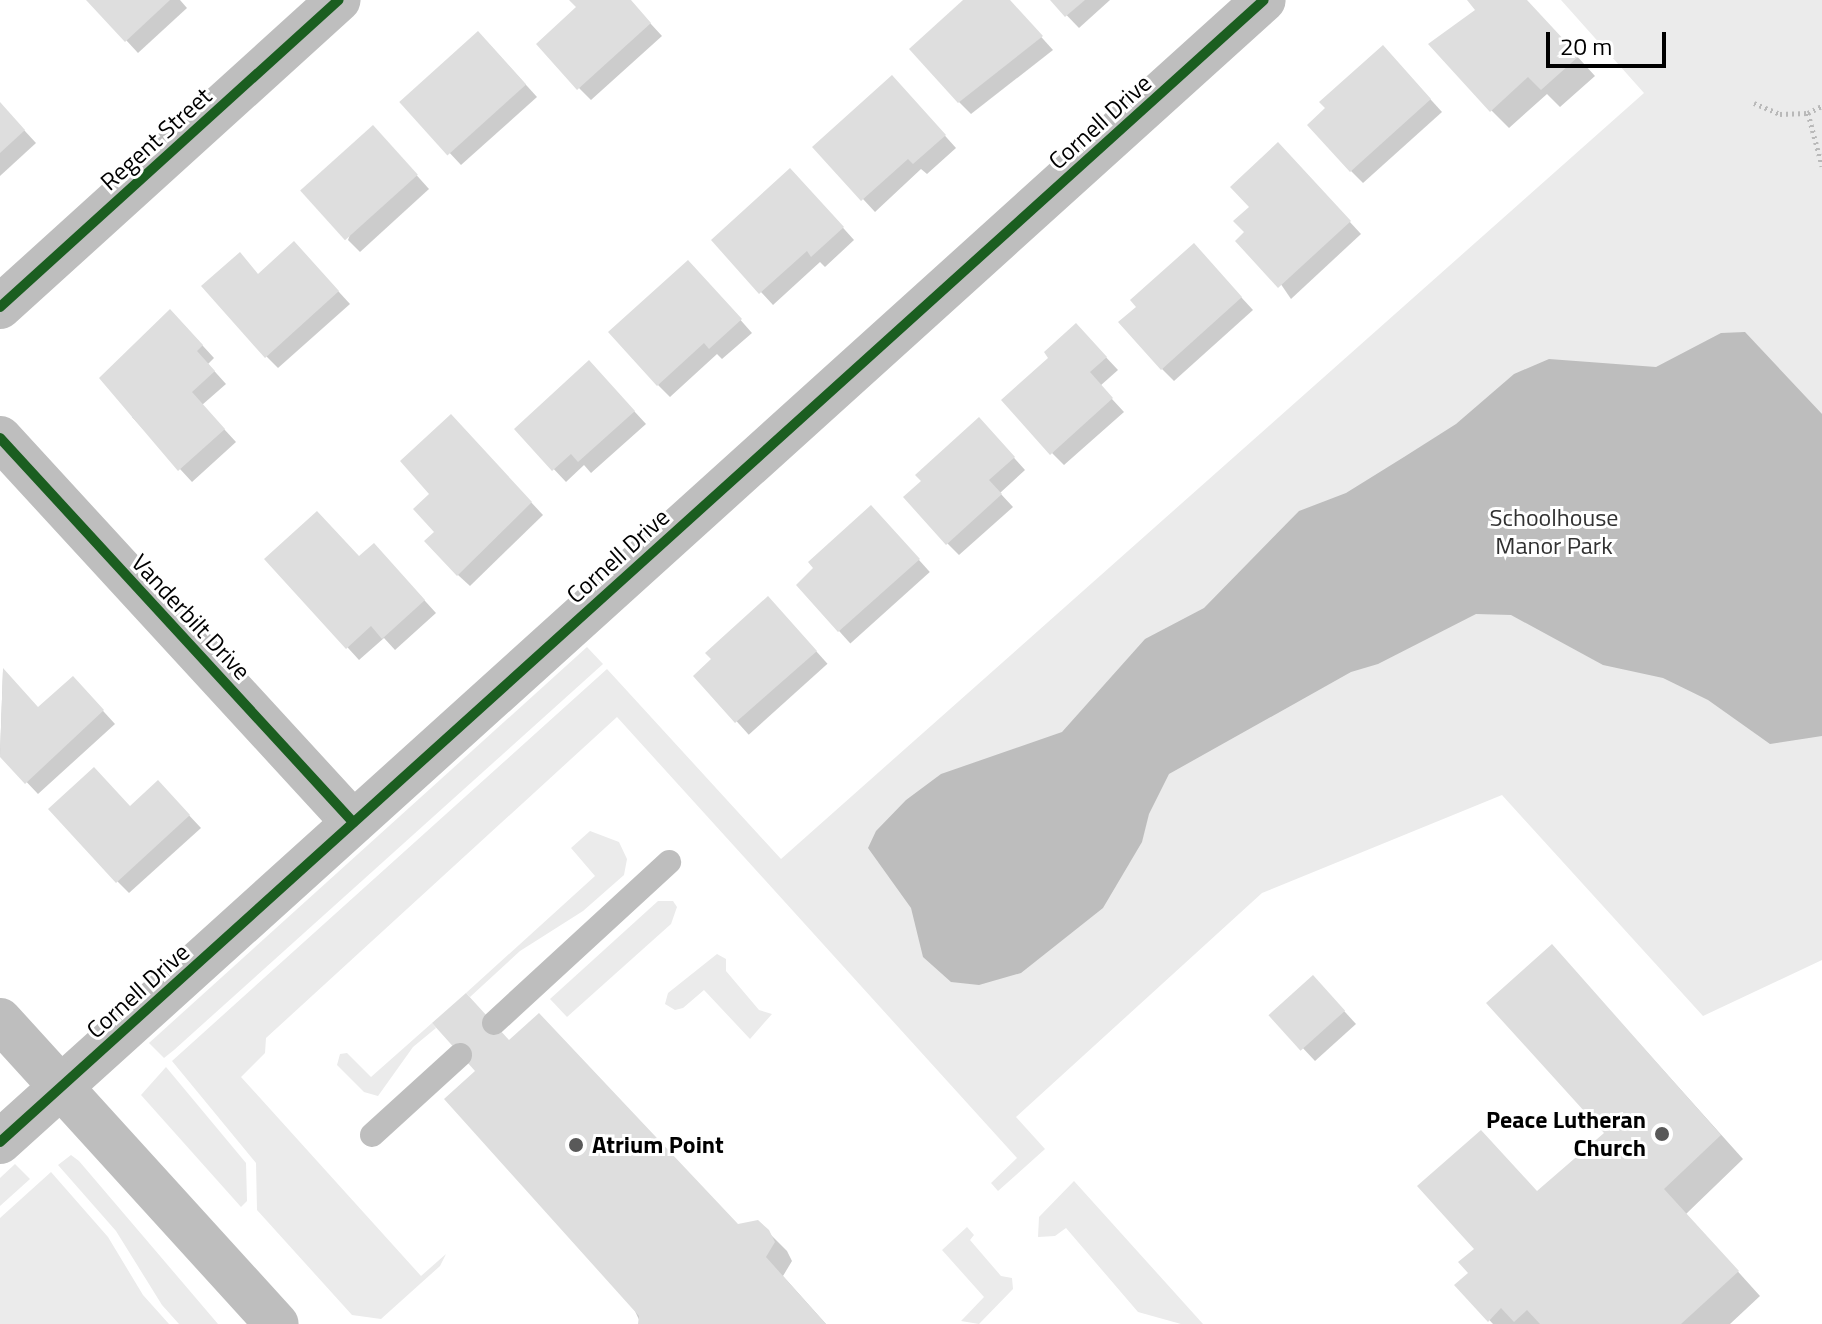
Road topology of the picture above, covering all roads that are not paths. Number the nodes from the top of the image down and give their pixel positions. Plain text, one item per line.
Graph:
1 (339, 0) edge
2 (1264, 0) edge
3 (0, 307) edge
4 (0, 438) edge
5 (353, 822) junction
6 (669, 862) dead end
7 (0, 1020) edge
8 (494, 1023) dead end
9 (460, 1055) dead end
10 (61, 1087) junction
11 (372, 1135) dead end
12 (0, 1142) edge
13 (277, 1324) edge

1 - 3 street, Regent Street
2 - 5 street, Cornell Drive
4 - 5 street, Vanderbilt Drive
5 - 10 street, Cornell Drive
6 - 8 lane
7 - 10 street
9 - 11 lane
10 - 12 street, Cornell Drive
10 - 13 street

